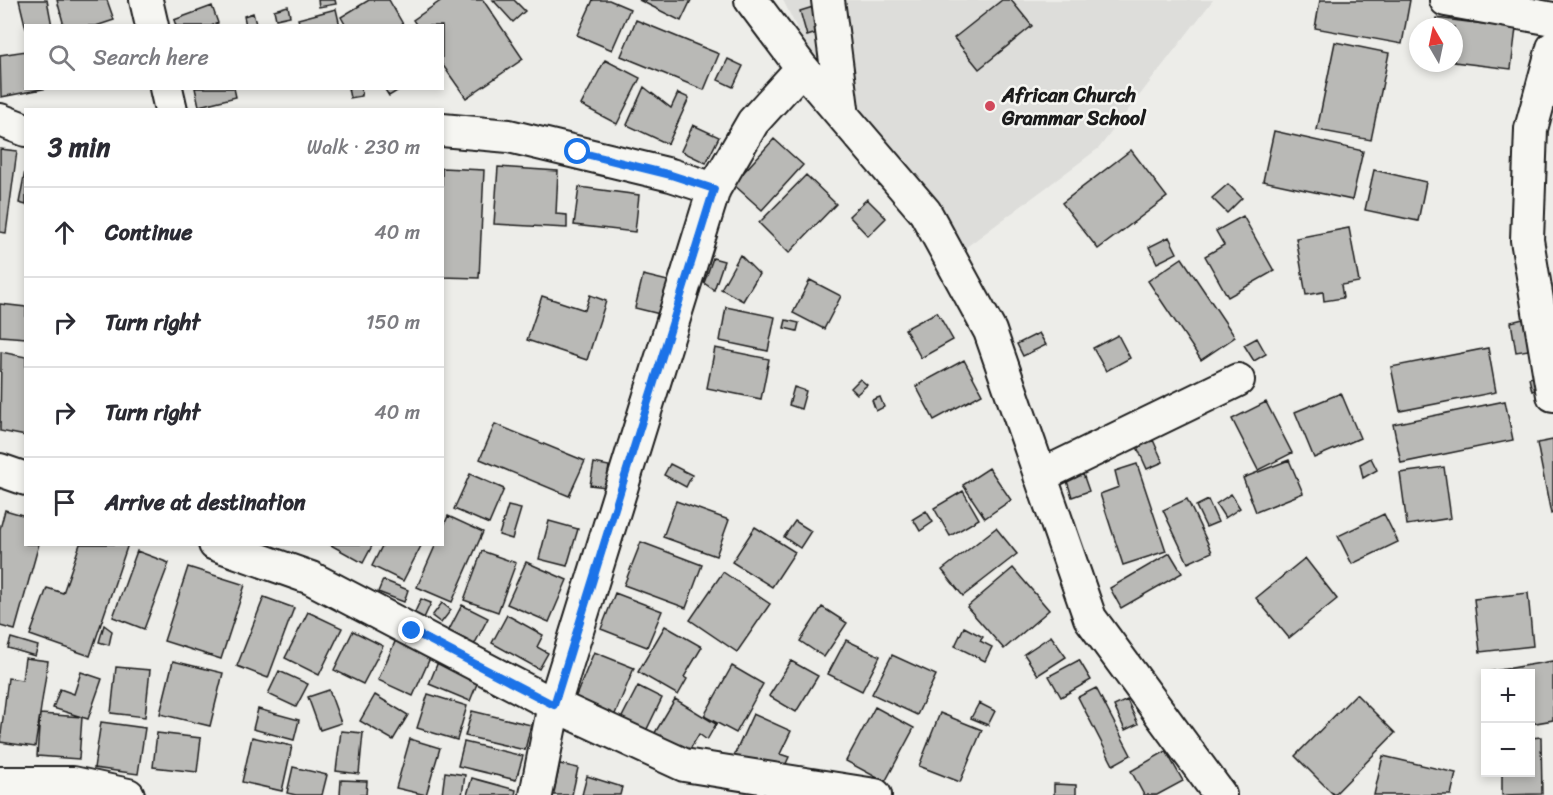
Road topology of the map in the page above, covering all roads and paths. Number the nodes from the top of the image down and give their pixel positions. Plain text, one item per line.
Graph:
1 (146, 0) edge
2 (751, 0) edge
3 (828, 0) edge
4 (1446, 0) edge
5 (1553, 19) edge
6 (152, 24) edge
7 (1553, 48) edge
8 (801, 68) junction
9 (166, 90) edge
10 (171, 108) edge
11 (843, 116) junction
12 (0, 120) edge
13 (24, 129) edge
14 (444, 130) edge
15 (714, 189) junction
16 (1238, 380) dead end
17 (1553, 395) edge
18 (0, 470) edge
19 (1040, 476) junction
20 (24, 478) edge
21 (221, 546) edge
22 (554, 705) junction
23 (0, 783) edge
24 (128, 795) edge
25 (536, 795) edge
26 (875, 795) edge
27 (1220, 795) edge

1 - 6 street
2 - 8 street
3 - 11 street
4 - 5 street
7 - 17 street
8 - 11 street
8 - 15 street
9 - 10 street
11 - 19 street
12 - 13 street
14 - 15 street
15 - 22 street
16 - 19 street
18 - 20 street
19 - 27 street
21 - 22 street
22 - 25 street
22 - 26 street
23 - 24 street

